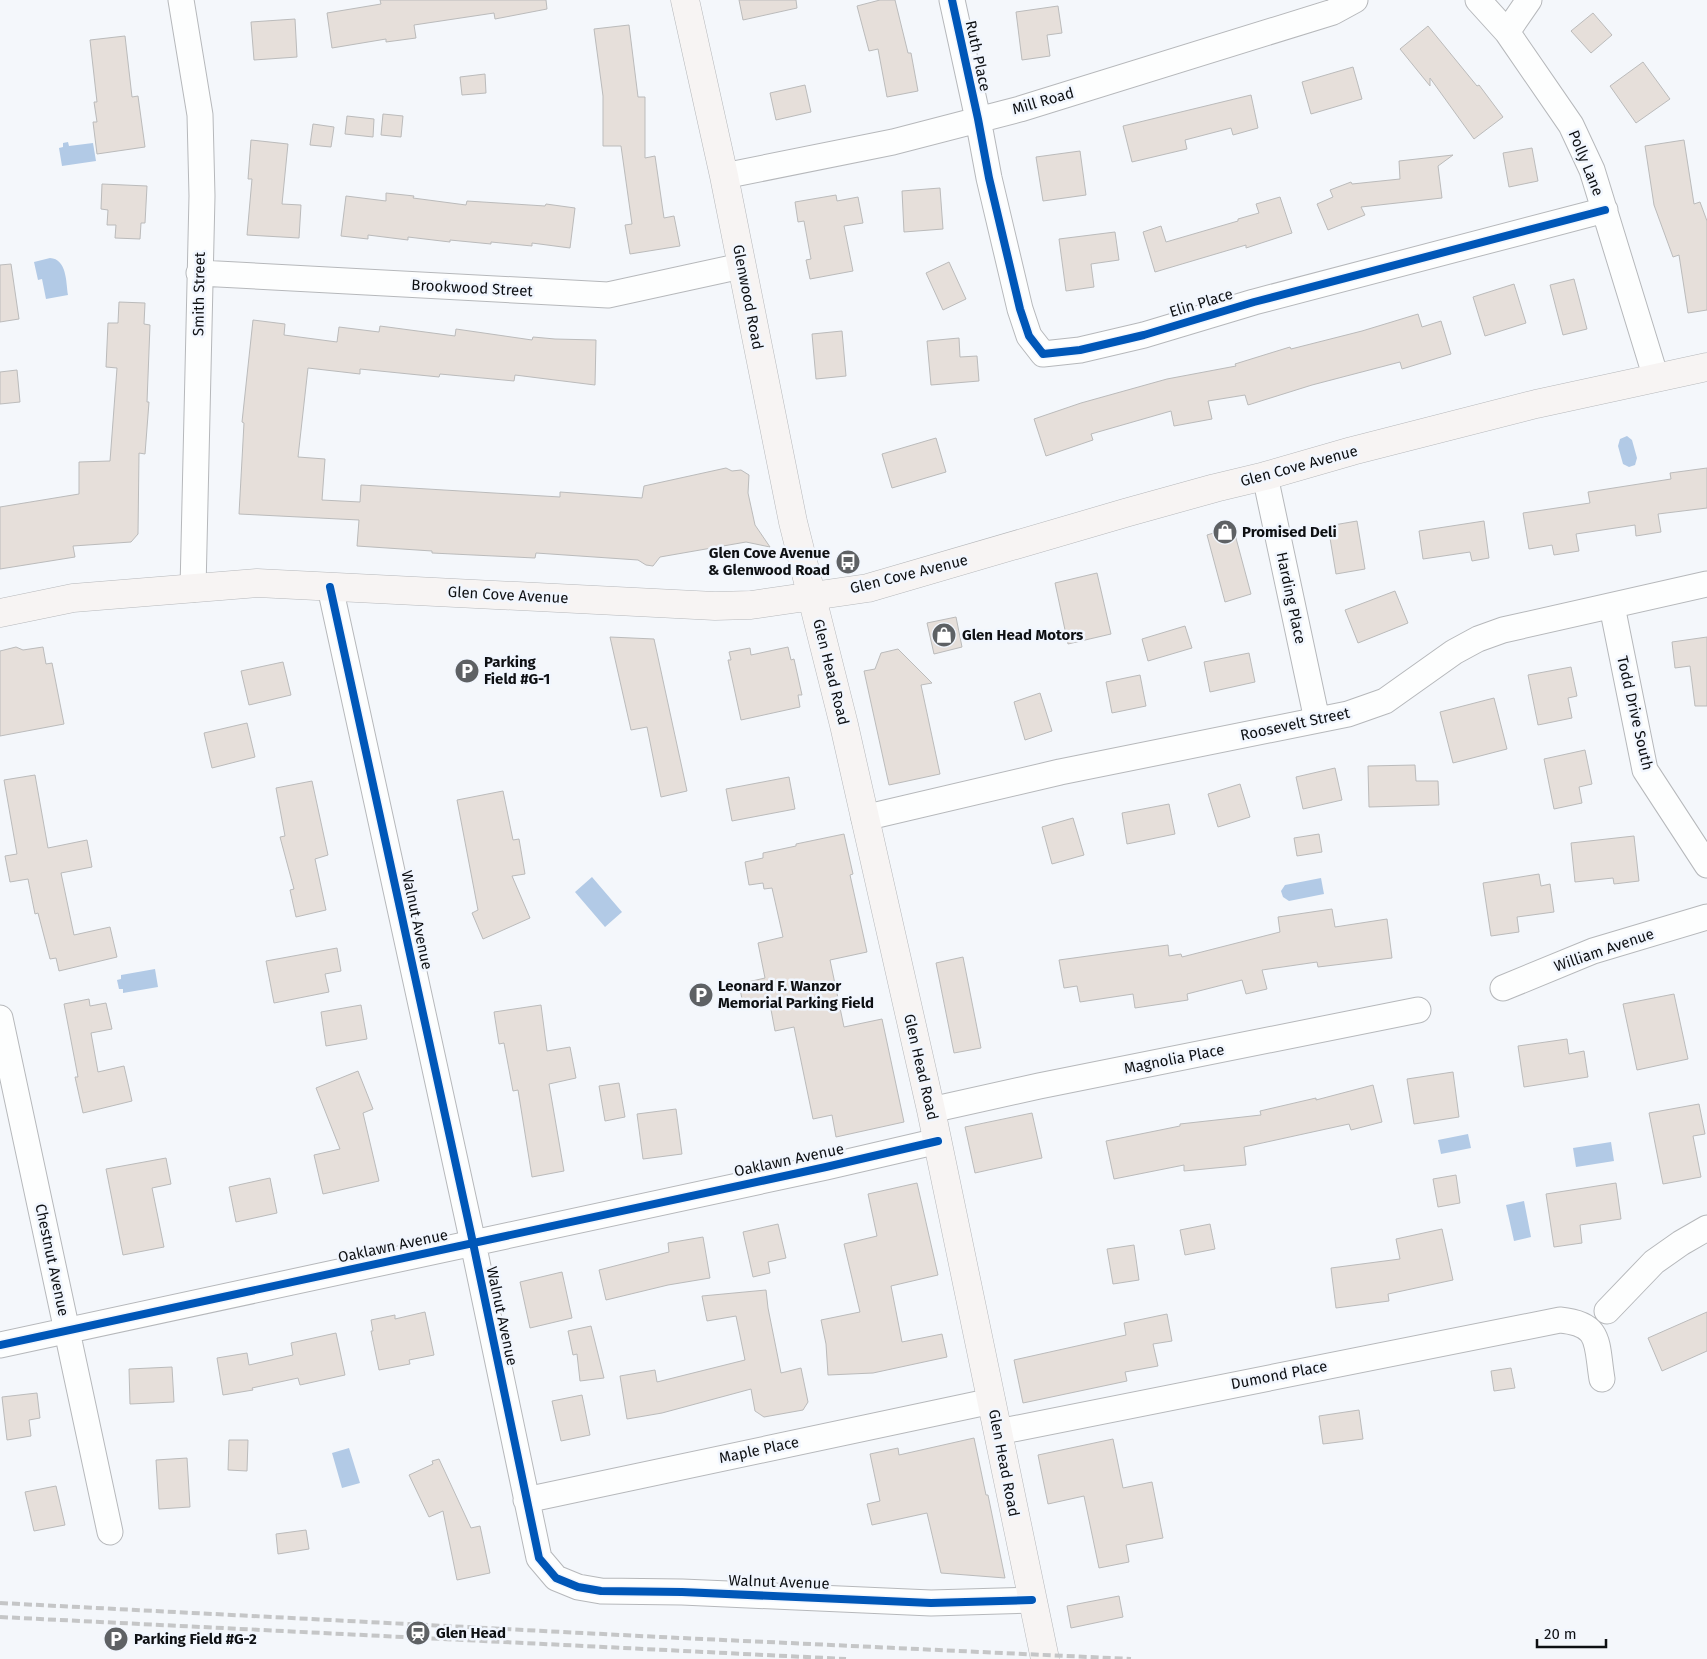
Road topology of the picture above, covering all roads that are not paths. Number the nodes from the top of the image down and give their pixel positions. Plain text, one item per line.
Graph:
1 (181, 0) edge
2 (685, 0) edge
3 (952, 0) edge
4 (1355, 0) edge
5 (1478, 0) edge
6 (1529, 0) edge
7 (1506, 32) junction
8 (978, 118) junction
9 (724, 176) junction
10 (1605, 210) junction
11 (741, 266) junction
12 (200, 273) junction
13 (1707, 367) edge
14 (1656, 378) junction
15 (1265, 476) junction
16 (1707, 584) edge
17 (330, 587) junction
18 (193, 589) junction
19 (812, 595) junction
20 (1612, 606) junction
21 (0, 613) edge
22 (1317, 720) junction
23 (864, 818) junction
24 (1707, 865) edge
25 (1707, 917) edge
26 (1503, 988) dead end
27 (1418, 1010) dead end
28 (0, 1018) edge
29 (931, 1110) junction
30 (938, 1141) junction
31 (1707, 1228) edge
32 (473, 1243) junction
33 (1607, 1311) dead end
34 (67, 1331) junction
35 (0, 1345) edge
36 (1602, 1379) dead end
37 (992, 1401) junction
38 (998, 1432) junction
39 (526, 1500) junction
40 (110, 1532) dead end
41 (1032, 1600) junction
42 (1045, 1659) edge

1 - 12 street, Smith Street
2 - 9 main road, Glenwood Road
3 - 8 street, Ruth Place
4 - 8 street, Mill Road
5 - 7 street, Polly Lane
6 - 7 street
7 - 10 street, Polly Lane
8 - 9 street, Mill Road
8 - 10 street, Elin Place
9 - 11 main road, Glenwood Road
10 - 14 street, Polly Lane
11 - 12 street, Brookwood Street
11 - 19 main road, Glenwood Road
12 - 18 street, Smith Street
13 - 14 main road, Glen Cove Avenue
14 - 15 main road, Glen Cove Avenue
15 - 19 main road, Glen Cove Avenue
15 - 22 street, Harding Place
16 - 20 street, Roosevelt Street
17 - 18 main road, Glen Cove Avenue
17 - 19 main road, Glen Cove Avenue
17 - 32 street, Walnut Avenue
18 - 21 main road, Glen Cove Avenue
19 - 23 main road, Glen Head Road
20 - 22 street, Roosevelt Street
20 - 24 street, Todd Drive South
22 - 23 street, Roosevelt Street
23 - 29 main road, Glen Head Road
25 - 26 street, William Avenue
27 - 29 street, Magnolia Place
28 - 34 street, Chestnut Avenue
29 - 30 main road, Glen Head Road
30 - 32 street, Oaklawn Avenue
30 - 37 main road, Glen Head Road
31 - 33 street
32 - 34 street, Oaklawn Avenue
32 - 39 street, Walnut Avenue
34 - 35 street, Oaklawn Avenue
34 - 40 street, Chestnut Avenue
36 - 38 street, Dumond Place
37 - 38 main road, Glen Head Road
37 - 39 street, Maple Place
38 - 41 main road, Glen Head Road
39 - 41 street, Walnut Avenue
41 - 42 main road, Glen Head Road

